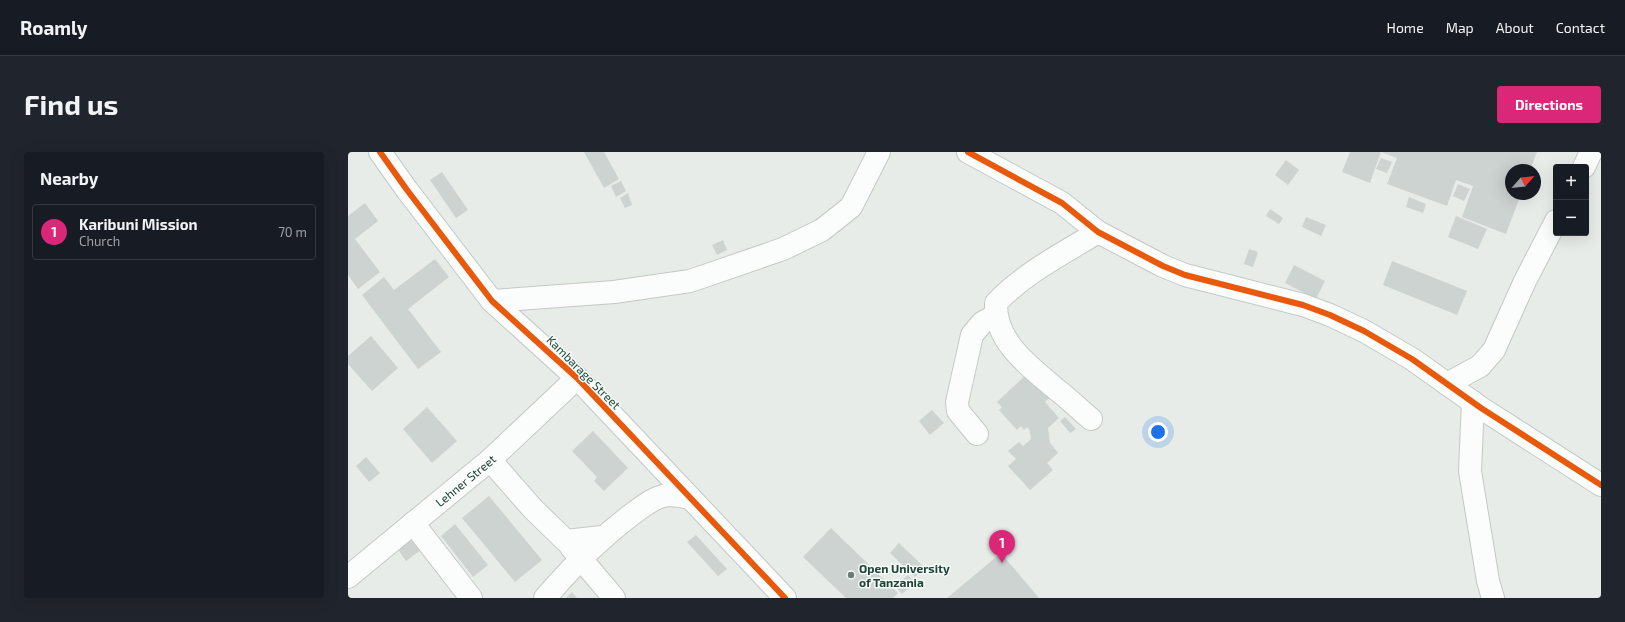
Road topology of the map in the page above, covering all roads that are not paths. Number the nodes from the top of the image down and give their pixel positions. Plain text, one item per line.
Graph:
1 (380, 152) edge
2 (879, 152) edge
3 (968, 152) edge
4 (1591, 152) edge
5 (1585, 164) edge
6 (1553, 227) edge
7 (1098, 232) junction
8 (492, 301) junction
9 (996, 315) junction
10 (577, 378) junction
11 (1447, 384) junction
12 (1472, 402) junction
13 (1091, 419) dead end
14 (977, 434) dead end
15 (490, 460) junction
16 (1601, 485) edge
17 (690, 498) junction
18 (413, 523) junction
19 (602, 537) junction
20 (566, 541) junction
21 (579, 559) junction
22 (348, 577) edge
23 (471, 598) edge
24 (545, 598) edge
25 (614, 598) edge
26 (785, 598) edge
27 (1493, 598) edge

1 - 8 street, Kambarage Street
2 - 8 street
3 - 7 street
4 - 5 street
6 - 11 street
7 - 9 street
7 - 11 street
8 - 10 street, Kambarage Street
9 - 13 street
9 - 14 street
10 - 15 street, Lehner Street
10 - 17 street, Kambarage Street
11 - 12 street
12 - 16 street
12 - 27 street
15 - 18 street, Lehner Street
15 - 20 street
17 - 19 street
17 - 26 street, Kambarage Street
18 - 22 street, Lehner Street
18 - 23 street
19 - 20 street
19 - 21 street
20 - 21 street
21 - 24 street
21 - 25 street

